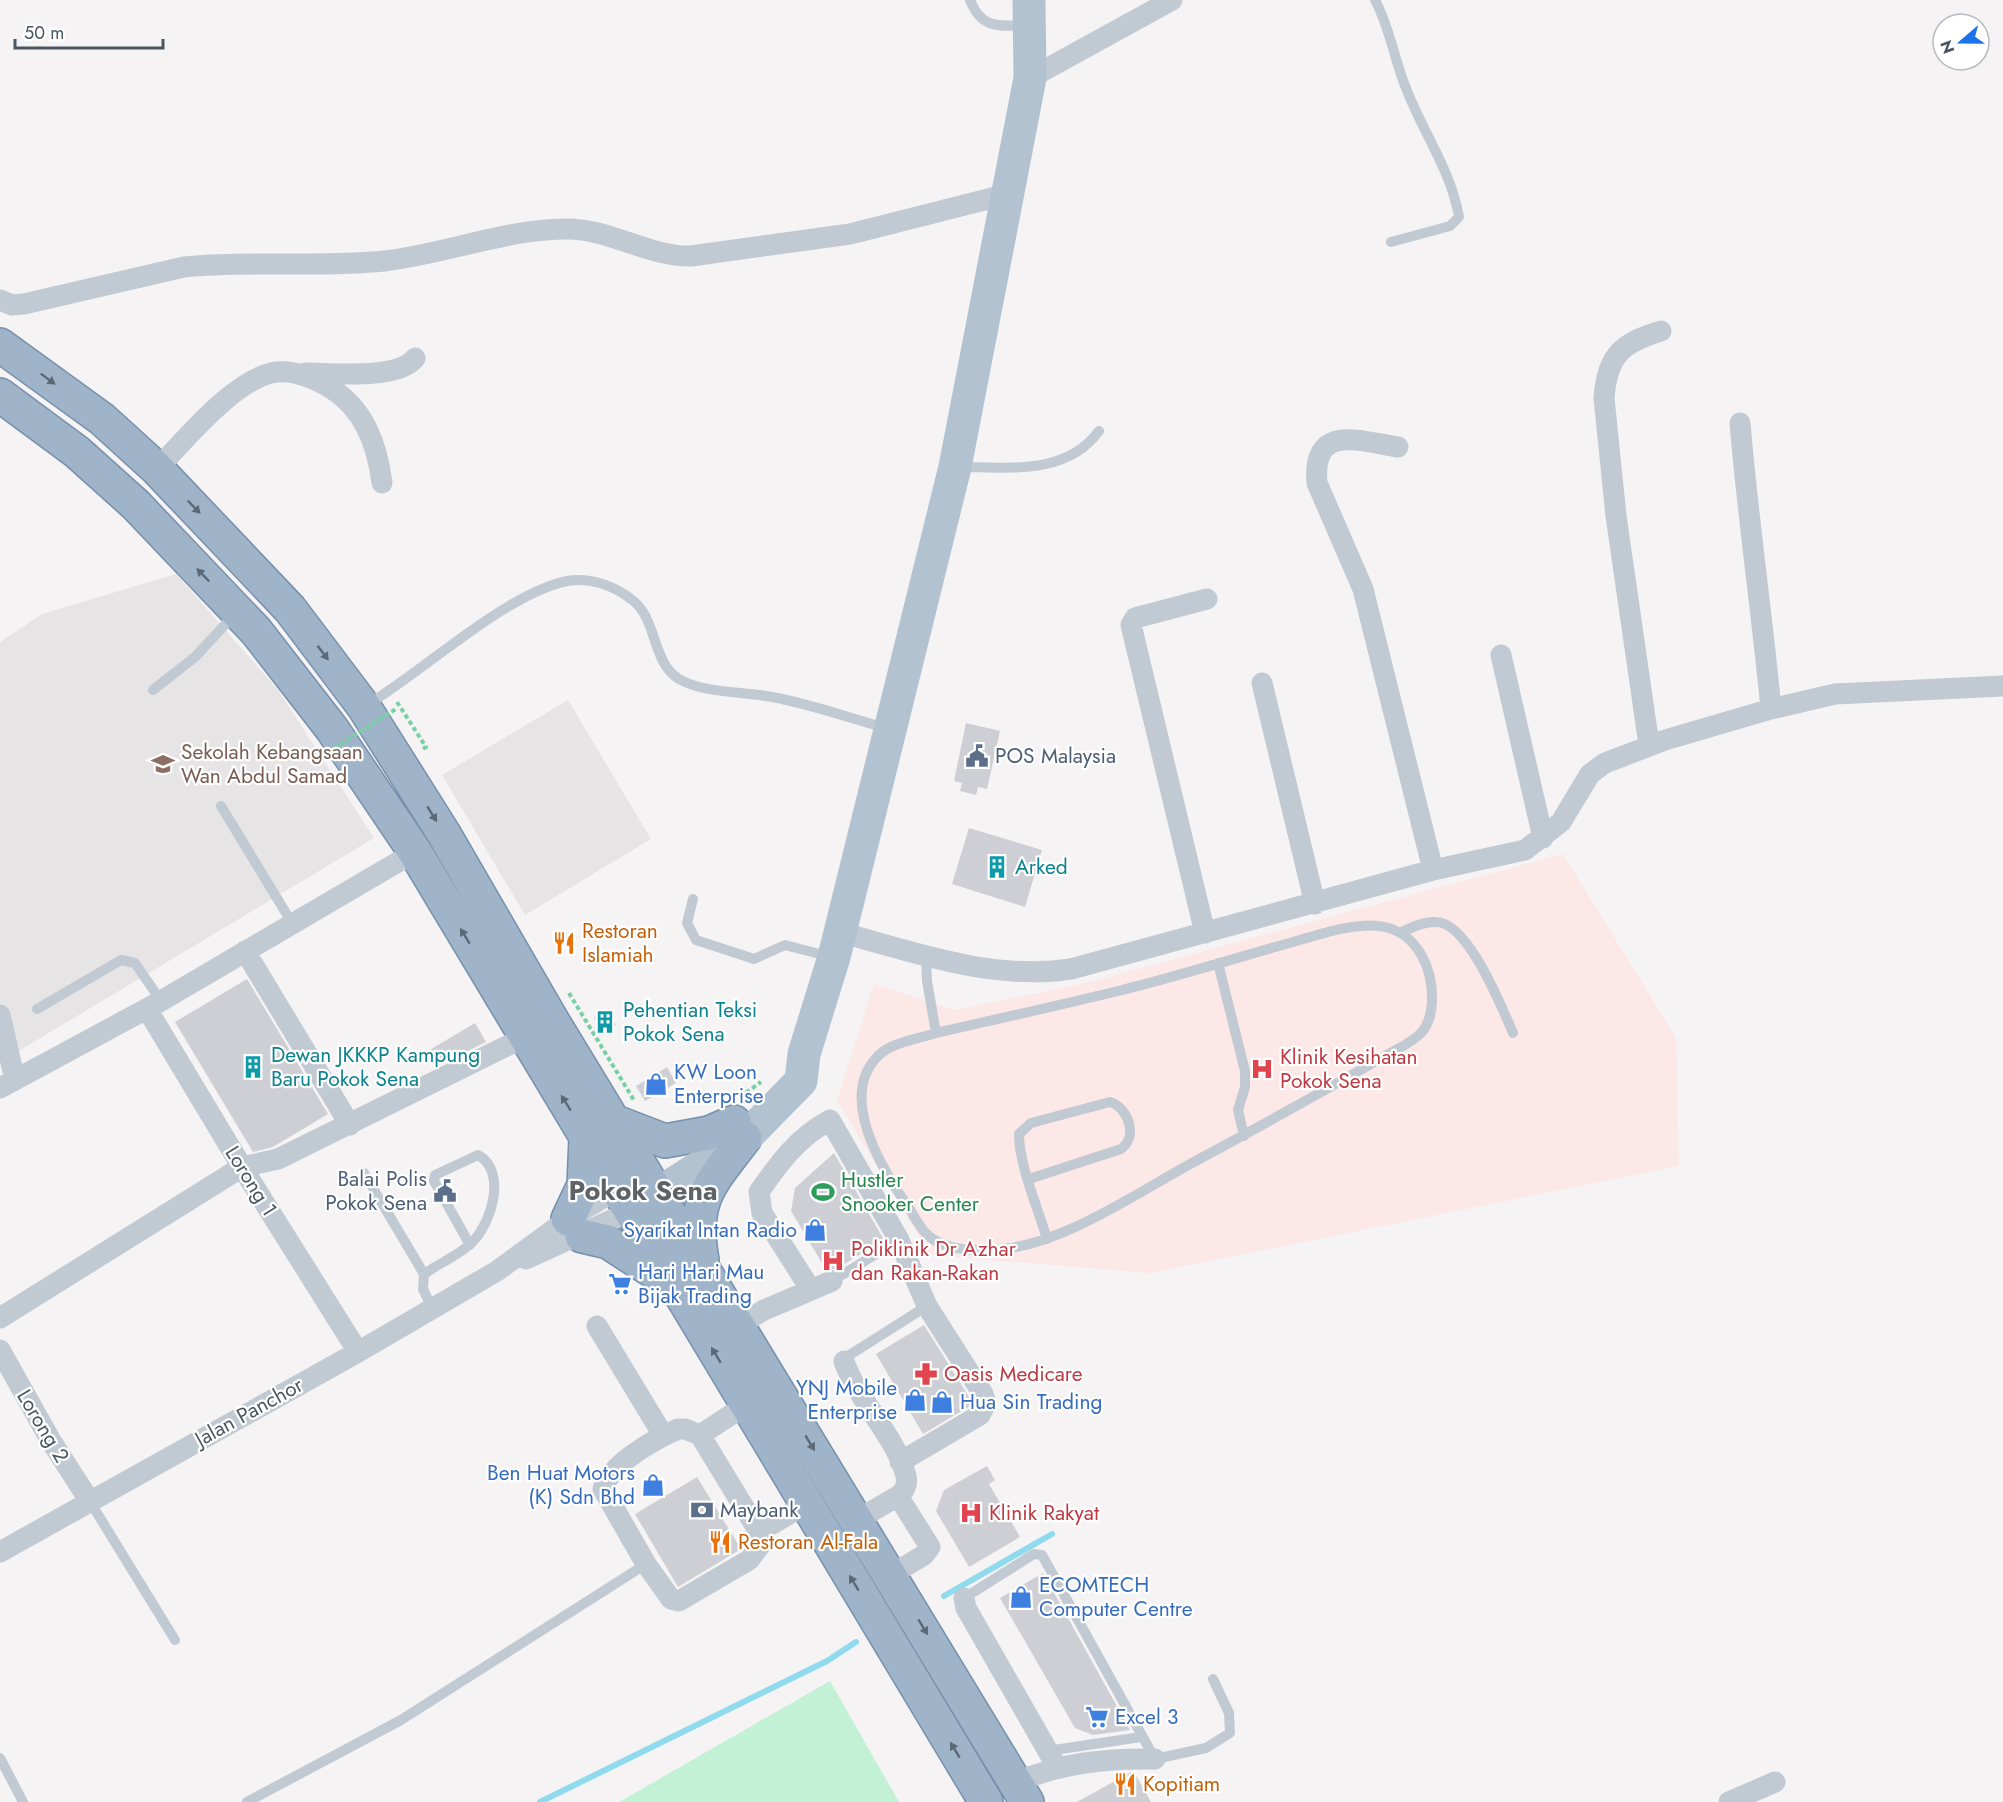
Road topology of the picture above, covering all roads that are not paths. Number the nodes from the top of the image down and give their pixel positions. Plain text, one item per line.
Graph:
1 (970, 0) edge
2 (1172, 0) edge
3 (1375, 0) edge
4 (1032, 7) edge
5 (1030, 78) junction
6 (1008, 194) junction
7 (1391, 243) dead end
8 (1, 302) edge
9 (1661, 331) dead end
10 (0, 345) edge
11 (415, 358) dead end
12 (300, 373) junction
13 (0, 395) edge
14 (1740, 423) dead end
15 (1099, 431) dead end
16 (1398, 447) dead end
17 (955, 467) junction
18 (157, 469) junction
19 (382, 483) dead end
20 (1207, 599) dead end
21 (236, 611) junction
22 (1501, 656) dead end
23 (1262, 683) dead end
24 (2003, 686) edge
25 (153, 690) dead end
26 (382, 703) junction
27 (1771, 709) junction
28 (888, 729) junction
29 (1649, 745) junction
30 (221, 806) dead end
31 (1543, 838) junction
32 (415, 852) junction
33 (1433, 870) junction
34 (693, 899) dead end
35 (1315, 904) junction
36 (292, 923) junction
37 (1401, 932) junction
38 (1205, 933) junction
39 (836, 945) junction
40 (245, 951) junction
41 (926, 955) junction
42 (1218, 963) junction
43 (154, 1005) junction
44 (37, 1009) dead end
45 (0, 1015) edge
46 (1514, 1032) dead end
47 (936, 1033) junction
48 (525, 1037) junction
49 (7, 1084) edge
50 (612, 1120) junction
51 (738, 1120) junction
52 (350, 1125) junction
53 (1244, 1136) junction
54 (242, 1167) junction
55 (364, 1173) dead end
56 (1029, 1179) junction
57 (653, 1185) junction
58 (623, 1201) junction
59 (575, 1227) junction
60 (1047, 1239) junction
61 (898, 1240) junction
62 (470, 1245) junction
63 (703, 1266) junction
64 (424, 1274) junction
65 (832, 1281) joint
66 (673, 1285) junction
67 (811, 1290) junction
68 (927, 1306) junction
69 (432, 1308) junction
70 (0, 1318) edge
71 (739, 1325) junction
72 (597, 1326) dead end
73 (0, 1350) edge
74 (358, 1352) junction
75 (844, 1361) joint
76 (746, 1405) junction
77 (663, 1435) junction
78 (699, 1435) junction
79 (900, 1462) junction
80 (898, 1496) junction
81 (89, 1500) junction
82 (806, 1504) junction
83 (857, 1520) junction
84 (759, 1532) junction
85 (0, 1552) edge
86 (646, 1564) junction
87 (891, 1575) junction
88 (964, 1598) joint
89 (175, 1640) dead end
90 (1213, 1679) dead end
91 (1141, 1737) junction
92 (0, 1758) edge
93 (1052, 1759) junction
94 (1155, 1759) junction
95 (1775, 1782) dead end
96 (1022, 1792) edge
97 (269, 1798) edge
98 (23, 1802) edge
99 (248, 1802) edge
100 (986, 1802) edge
101 (1728, 1802) edge

1 - 4 lane
2 - 5 street
3 - 7 lane
4 - 5 main road
5 - 6 main road
6 - 8 street
6 - 17 main road
9 - 29 street
10 -> 18 highway
11 - 12 street
12 - 18 street
12 - 19 street
21 -> 13 highway
14 - 27 street
15 - 17 lane
16 - 33 street
17 - 28 main road
18 -> 26 highway
20 - 38 street
21 - 25 lane
21 - 32 highway
22 - 31 street
23 - 35 street
24 - 27 street
26 - 28 lane
26 -> 50 highway
27 - 29 street
28 - 39 main road
29 - 31 street
30 - 36 lane
31 - 33 street
32 - 36 street
48 -> 32 highway
33 - 35 street
34 - 39 lane
35 - 38 street
36 - 40 street
37 - 42 lane
37 - 46 lane
37 - 53 lane
38 - 41 street
39 - 41 street
39 - 51 main road
40 - 43 street
40 - 52 street
41 - 47 lane
42 - 47 lane
42 - 53 lane
43 - 44 lane
43 - 49 street
43 - 54 street, Lorong 1
45 - 49 street
47 - 60 lane
50 -> 48 highway
48 - 52 street
50 - 51 highway
50 - 57 highway
50 - 58 highway
50 - 59 highway
51 - 57 main road
51 - 63 highway
52 - 54 street
53 - 60 lane
54 - 70 street
54 - 74 street, Lorong 1
55 - 64 lane
56 - 56 lane
56 - 60 lane
57 - 58 main road
57 - 63 highway
58 - 59 street, Jalan Panchor
58 - 66 highway
59 - 66 highway
59 - 69 street, Jalan Panchor
61 - 65 lane
61 - 67 street
61 - 68 street
62 - 62 lane
62 - 64 lane
63 - 71 highway
64 - 69 lane
65 - 67 street
76 -> 66 highway
67 - 71 street
68 - 75 lane
68 - 79 street
69 - 74 street, Jalan Panchor
71 -> 83 highway
72 - 77 street
73 - 81 street, Lorong 2
74 - 81 street, Jalan Panchor
75 - 79 street
76 - 78 street
76 - 82 highway
77 - 78 street
77 - 86 street
78 - 84 street
79 - 80 street
80 - 83 street
80 - 87 street
81 - 85 street, Jalan Panchor
81 - 89 lane
82 - 84 street
100 -> 82 highway
83 - 87 highway
84 - 86 street
86 - 97 lane
87 -> 96 highway
88 - 91 lane
88 - 93 street
90 - 94 lane
91 - 93 lane
91 - 94 lane
92 - 98 lane
93 - 94 street
93 - 96 street
95 - 101 street
97 - 99 lane

